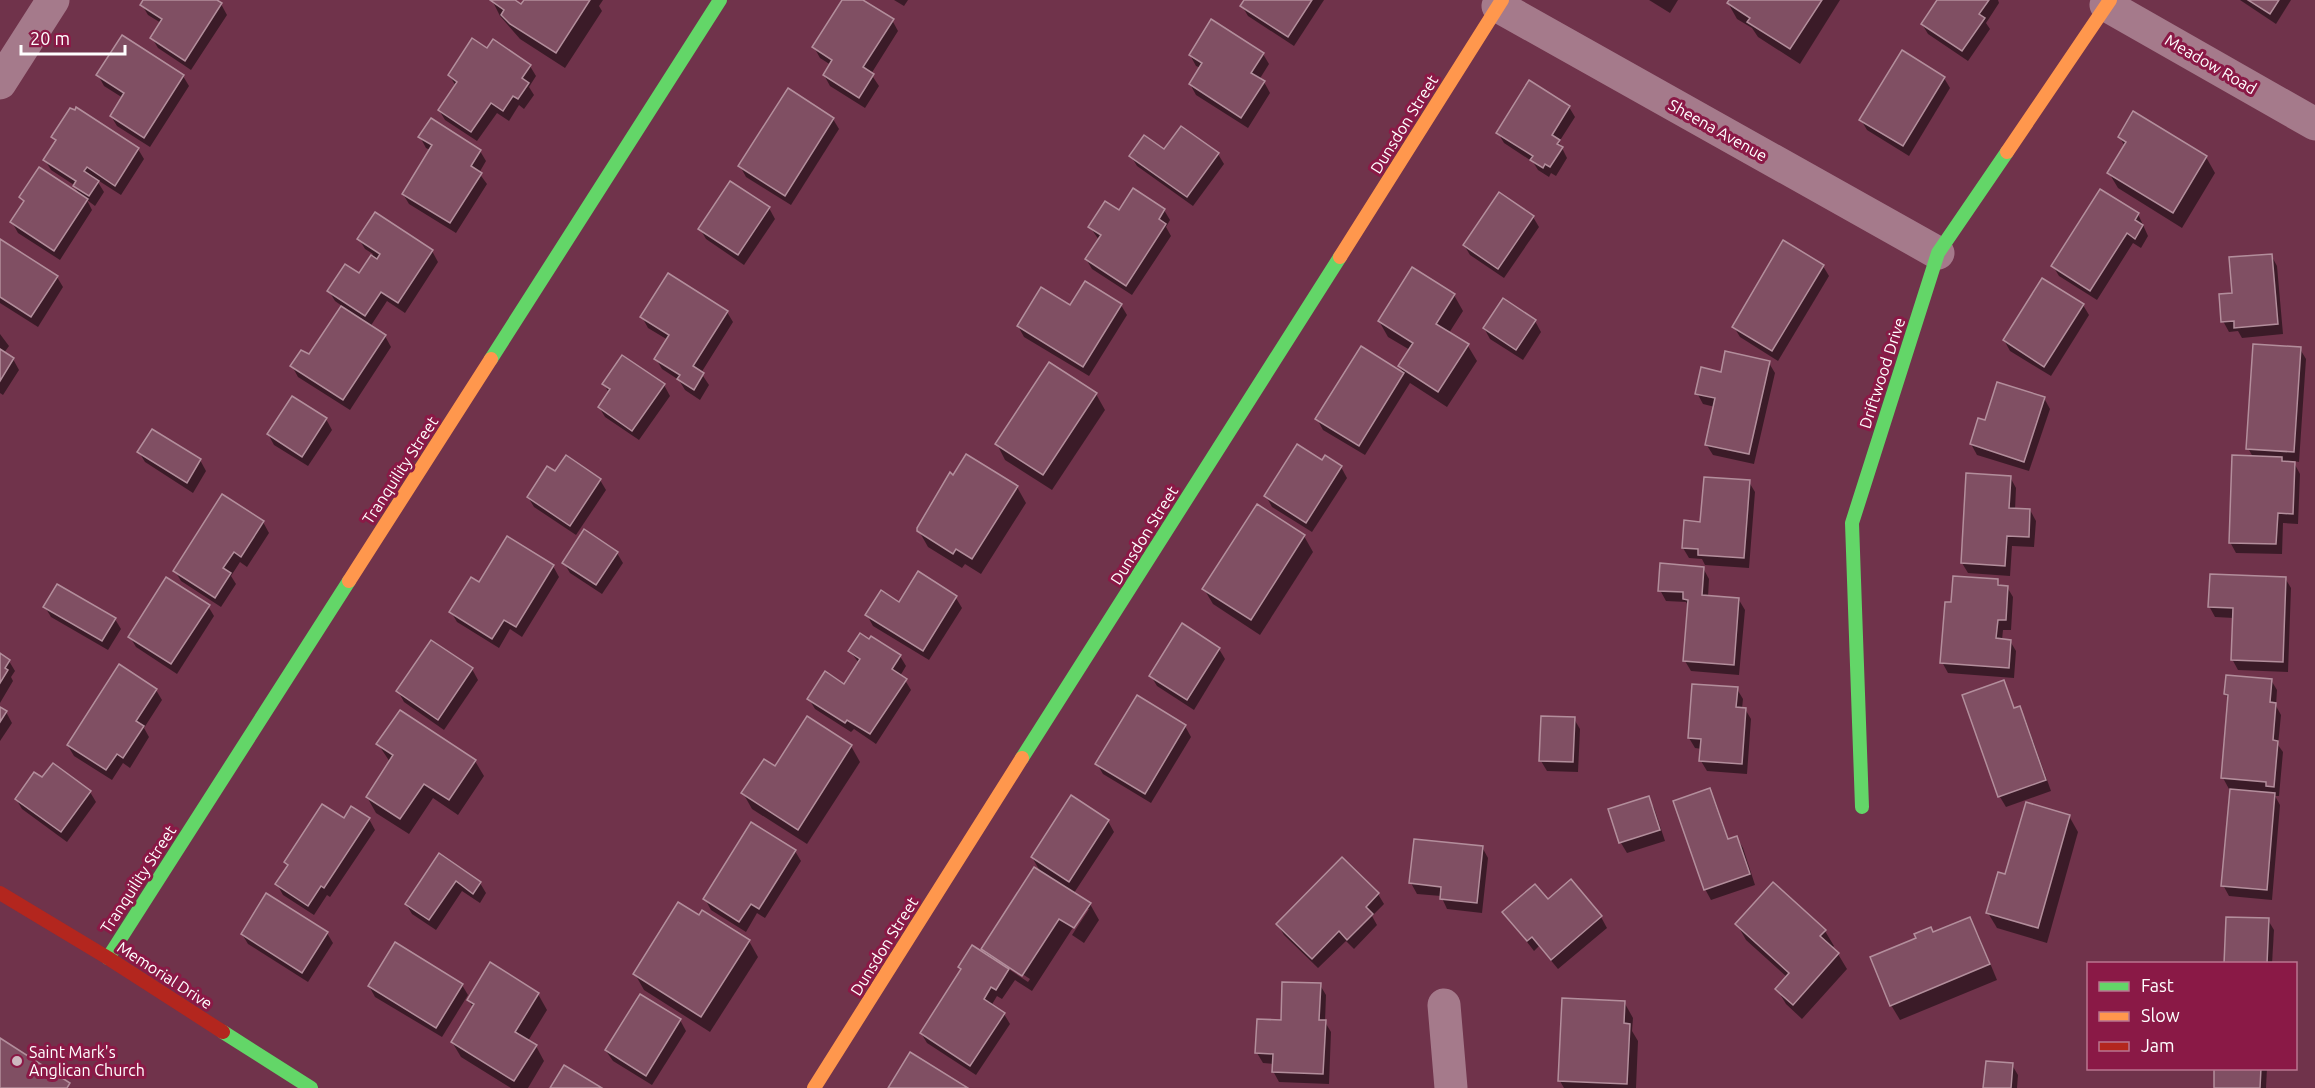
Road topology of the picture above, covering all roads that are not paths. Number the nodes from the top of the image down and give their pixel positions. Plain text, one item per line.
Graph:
1 (53, 0) edge
2 (720, 0) edge
3 (1500, 3) edge
4 (2108, 3) edge
5 (0, 83) edge
6 (2315, 124) edge
7 (1938, 253) junction
8 (1862, 807) dead end
9 (0, 893) edge
10 (108, 958) junction
11 (1444, 1005) dead end
12 (311, 1088) edge
13 (814, 1088) edge
14 (1451, 1088) edge

1 - 5 street
2 - 10 street, Tranquility Street
3 - 7 street, Sheena Avenue
3 - 13 street, Dunsdon Street
4 - 6 street, Meadow Road
4 - 7 street, Driftwood Drive
7 - 8 street, Driftwood Drive
9 - 10 street, Memorial Drive
10 - 12 street, Memorial Drive
11 - 14 street

